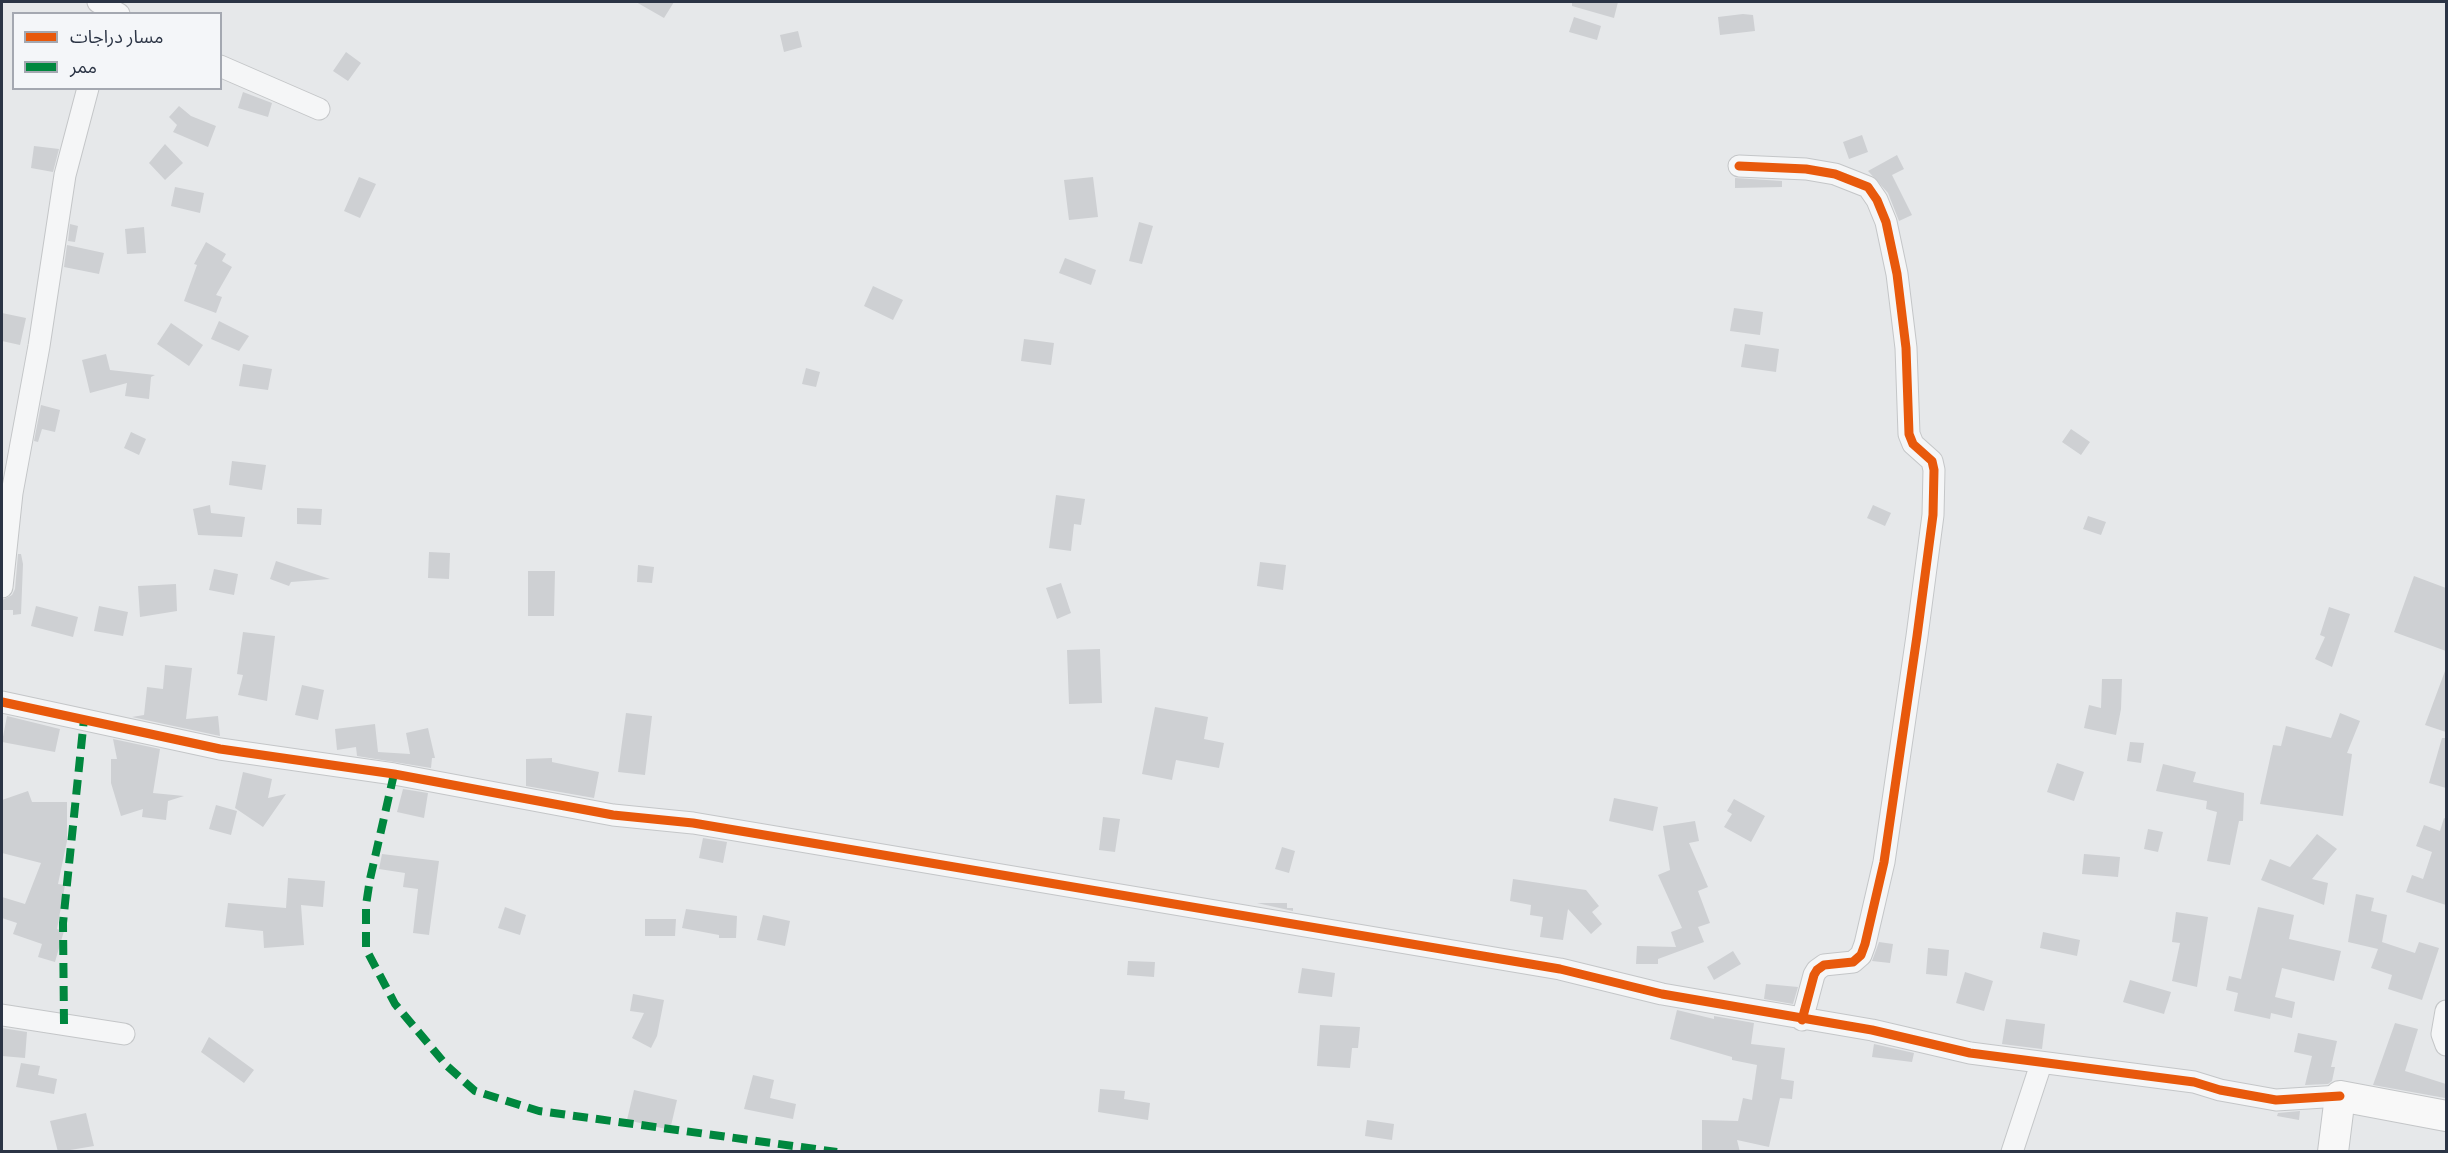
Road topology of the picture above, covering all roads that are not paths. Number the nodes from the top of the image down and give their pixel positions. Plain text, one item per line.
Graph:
1 (222, 67) edge
2 (87, 90) edge
3 (319, 109) dead end
4 (1739, 166) dead end
5 (2, 587) edge
6 (2, 702) edge
7 (2446, 1011) edge
8 (2, 1015) edge
9 (1803, 1020) junction
10 (124, 1034) dead end
11 (2446, 1045) edge
12 (2041, 1064) junction
13 (2340, 1096) junction
14 (2446, 1116) edge
15 (2012, 1152) edge
16 (2333, 1152) edge

1 - 3 street
2 - 5 street
4 - 9 street
6 - 9 street
7 - 11 street
8 - 10 street
9 - 12 street
12 - 13 street
12 - 15 street
13 - 14 main road
13 - 16 main road

